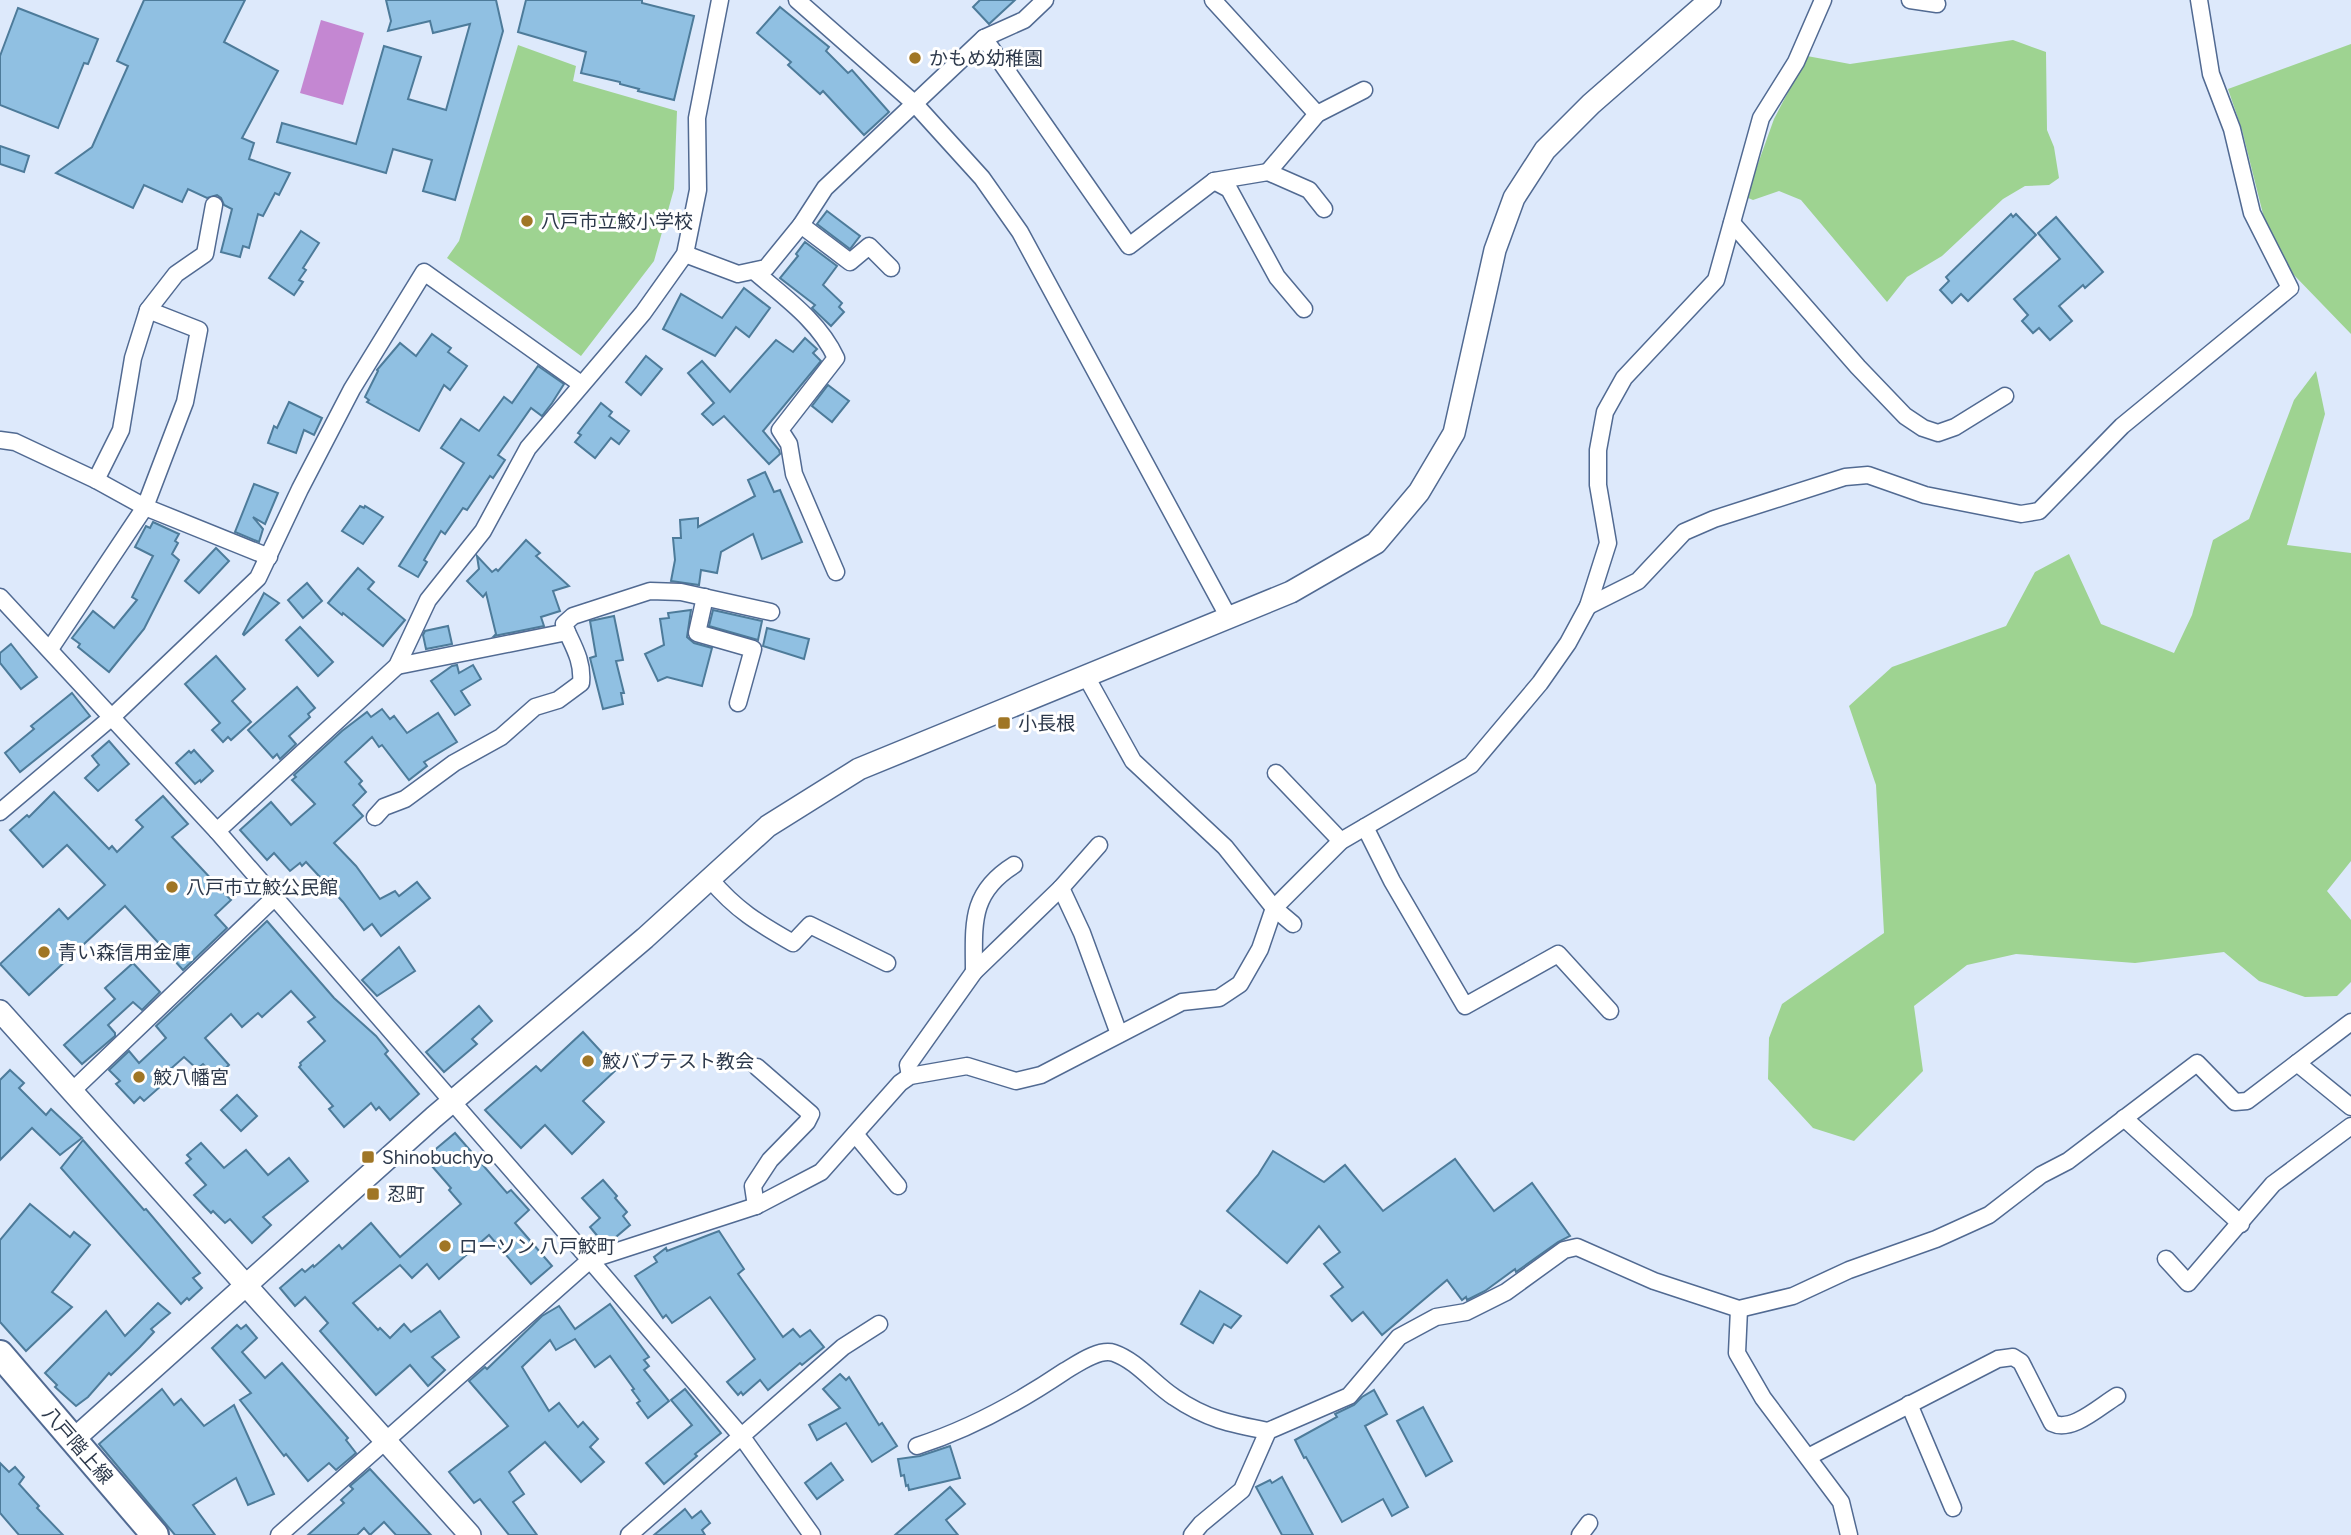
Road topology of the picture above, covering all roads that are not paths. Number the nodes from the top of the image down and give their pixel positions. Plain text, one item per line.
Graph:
1 (720, 0) edge
2 (797, 0) edge
3 (1045, 0) edge
4 (1213, 0) edge
5 (1710, 0) edge
6 (1823, 0) edge
7 (1910, 0) edge
8 (2199, 0) edge
9 (1937, 4) dead end
10 (984, 38) junction
11 (1364, 90) dead end
12 (914, 103) junction
13 (1317, 114) junction
14 (1268, 172) junction
15 (1214, 181) junction
16 (214, 205) dead end
17 (1324, 209) dead end
18 (1732, 223) junction
19 (801, 225) junction
20 (685, 254) junction
21 (891, 268) dead end
22 (754, 271) junction
23 (1304, 309) dead end
24 (148, 310) junction
25 (581, 384) junction
26 (2005, 396) dead end
27 (0, 440) edge
28 (96, 480) junction
29 (145, 507) junction
30 (269, 557) junction
31 (836, 572) dead end
32 (0, 597) edge
33 (705, 597) junction
34 (1588, 606) junction
35 (771, 611) dead end
36 (1229, 618) junction
37 (567, 632) junction
38 (50, 649) junction
39 (397, 666) junction
40 (1087, 678) junction
41 (738, 703) dead end
42 (112, 717) junction
43 (1276, 773) dead end
44 (0, 812) edge
45 (375, 817) dead end
46 (1365, 827) junction
47 (216, 831) junction
48 (1341, 841) junction
49 (1099, 845) dead end
50 (1014, 865) dead end
51 (710, 879) junction
52 (1061, 888) junction
53 (274, 898) junction
54 (1275, 908) junction
55 (1293, 924) dead end
56 (887, 963) dead end
57 (974, 972) junction
58 (0, 1011) edge
59 (1610, 1011) dead end
60 (2351, 1022) edge
61 (1119, 1034) junction
62 (2297, 1063) junction
63 (757, 1067) dead end
64 (910, 1076) junction
65 (72, 1091) junction
66 (452, 1101) junction
67 (2351, 1107) edge
68 (2124, 1118) junction
69 (2351, 1126) edge
70 (855, 1134) junction
71 (898, 1186) dead end
72 (756, 1206) junction
73 (2241, 1224) junction
74 (2166, 1259) dead end
75 (590, 1260) junction
76 (244, 1285) junction
77 (1739, 1309) junction
78 (879, 1324) dead end
79 (0, 1354) edge
80 (2117, 1396) dead end
81 (1909, 1405) junction
82 (1269, 1432) junction
83 (742, 1437) junction
84 (73, 1440) junction
85 (385, 1442) junction
86 (917, 1446) dead end
87 (1808, 1457) junction
88 (1953, 1508) dead end
89 (155, 1535) edge
90 (279, 1535) edge
91 (470, 1535) edge
92 (629, 1535) edge
93 (812, 1535) edge
94 (1192, 1535) edge
95 (1849, 1535) edge

1 - 20 street
2 - 12 street
3 - 10 street
4 - 13 street
5 - 36 street
6 - 18 street
7 - 9 street
8 - 34 street
10 - 12 street
10 - 15 street
11 - 13 street
12 - 19 street
12 - 36 street
13 - 14 street
14 - 15 street
14 - 17 street
15 - 23 street
16 - 24 street
18 - 26 street
18 - 34 street
19 - 21 street
19 - 22 street
20 - 22 street
20 - 25 street
22 - 31 street
24 - 28 street
24 - 29 street
25 - 30 street
25 - 39 street
27 - 28 street
28 - 29 street
29 - 30 street
29 - 38 street
30 - 42 street
32 - 38 street
33 - 35 street
33 - 37 street
33 - 41 street
34 - 46 street
36 - 40 street
37 - 39 street
37 - 45 street
38 - 42 street
39 - 47 street
40 - 51 street
40 - 54 street
42 - 44 street
42 - 47 street
43 - 48 street
46 - 48 street
46 - 59 street
47 - 53 street
48 - 54 street
49 - 52 street
50 - 57 street
51 - 56 street
51 - 66 street
52 - 57 street
52 - 61 street
53 - 65 street
53 - 66 street
54 - 55 street
54 - 61 street
57 - 64 street
58 - 65 street
60 - 62 street
61 - 64 street
62 - 67 street
62 - 68 street
63 - 72 street
64 - 70 street
65 - 76 street
66 - 75 street
66 - 76 street
68 - 73 street
68 - 77 street
69 - 73 street
70 - 71 street
70 - 72 street
72 - 75 street
73 - 74 street
75 - 83 street
75 - 85 street
76 - 84 street
76 - 85 street
77 - 82 street
77 - 87 street
78 - 83 street
79 - 84 main road, 八戸階上線
80 - 81 street
81 - 87 street
81 - 88 street
82 - 86 street
82 - 94 street
83 - 92 street
83 - 93 street
84 - 89 main road, 八戸階上線
85 - 90 street
85 - 91 street
87 - 95 street

